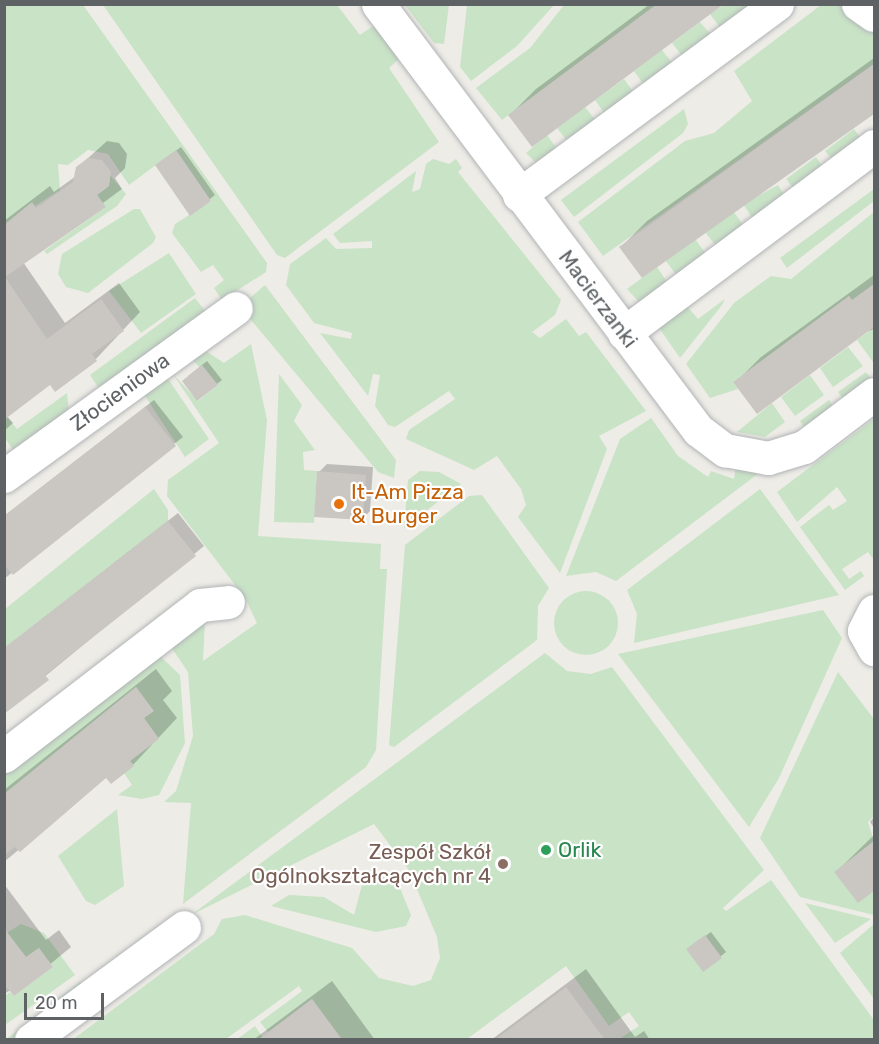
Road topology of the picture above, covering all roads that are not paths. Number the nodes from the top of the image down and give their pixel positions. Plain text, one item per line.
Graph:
1 (378, 4) edge
2 (777, 4) edge
3 (858, 4) edge
4 (874, 15) edge
5 (874, 146) edge
6 (519, 195) junction
7 (236, 308) dead end
8 (624, 333) junction
9 (874, 394) edge
10 (4, 477) edge
11 (228, 602) dead end
12 (874, 611) edge
13 (874, 649) edge
14 (10, 751) edge
15 (184, 927) dead end
16 (31, 1040) edge

1 - 6 street, Macierzanki
2 - 6 street
3 - 4 street
5 - 8 street
6 - 8 street, Macierzanki
7 - 10 street, Złocieniowa
8 - 9 street, Macierzanki
11 - 14 street
12 - 13 street
15 - 16 street

